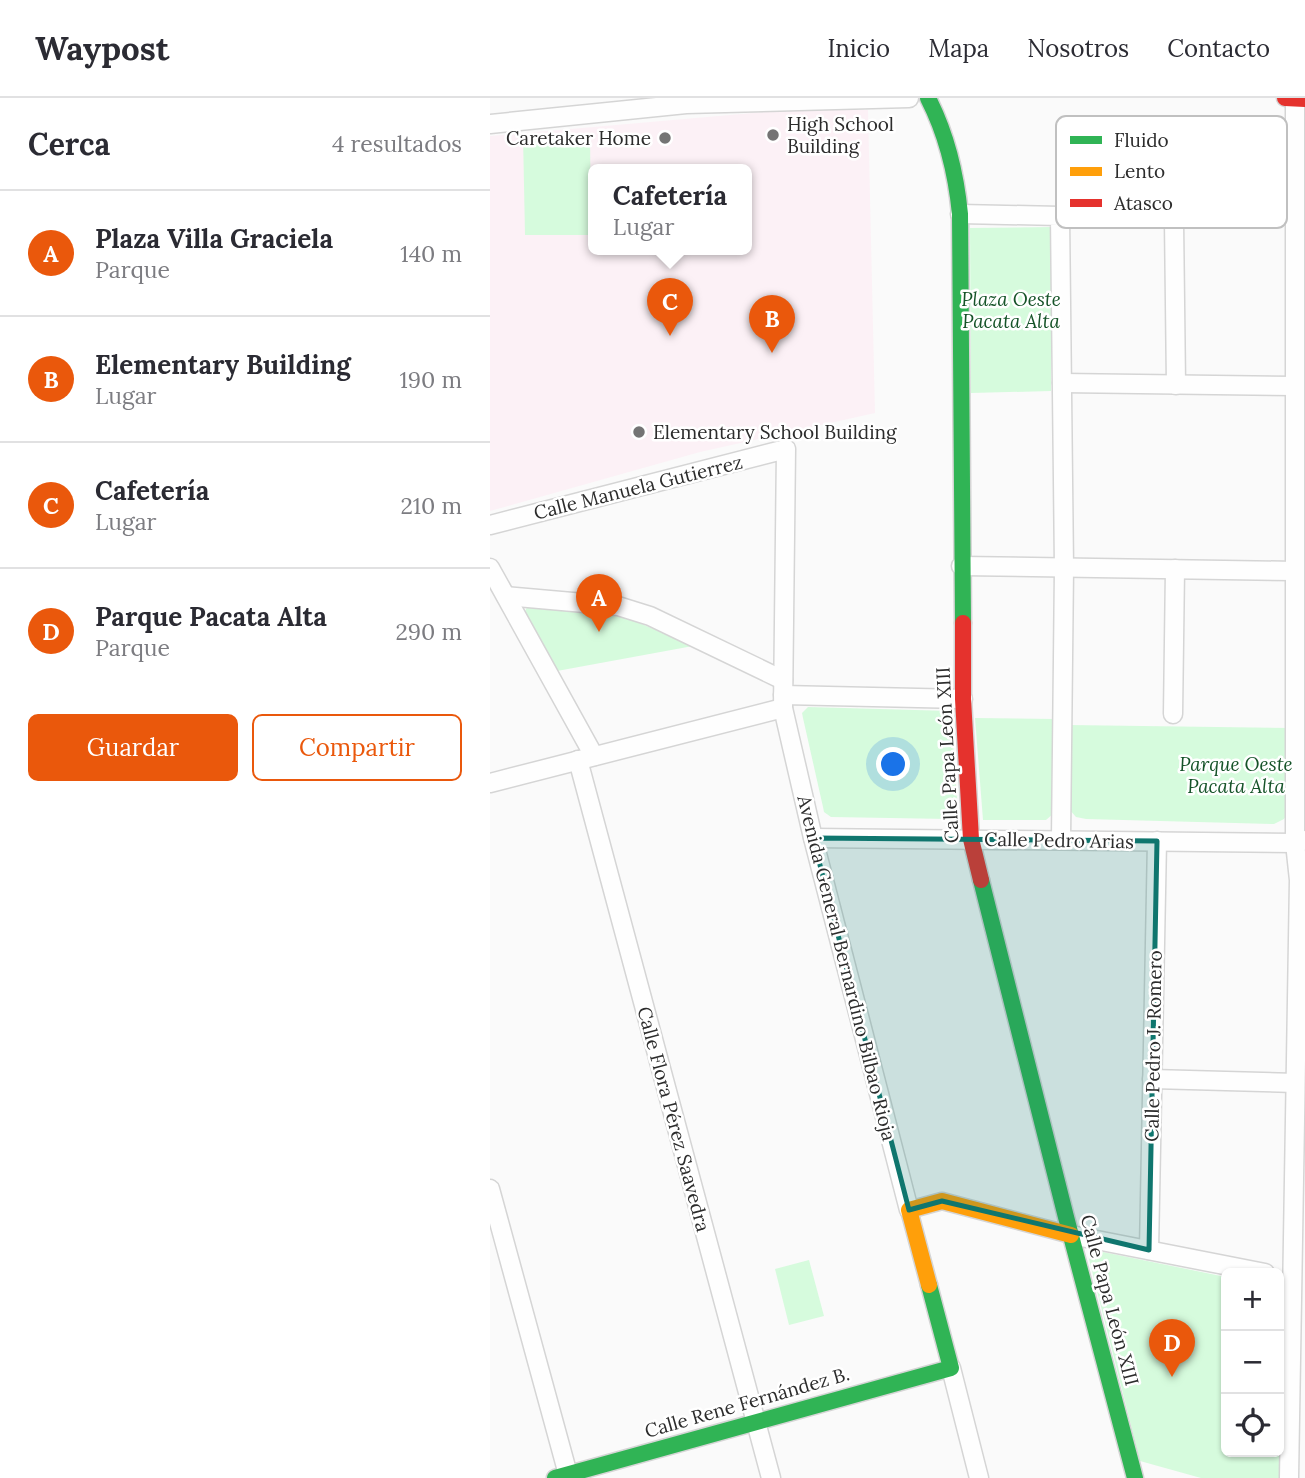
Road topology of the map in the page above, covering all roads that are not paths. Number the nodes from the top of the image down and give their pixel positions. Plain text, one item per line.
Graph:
1 (928, 98) edge
2 (1284, 98) edge
3 (1295, 98) edge
4 (898, 99) edge
5 (1305, 99) edge
6 (490, 124) edge
7 (960, 214) junction
8 (1056, 216) edge
9 (1060, 228) edge
10 (1174, 228) edge
11 (1062, 383) junction
12 (1176, 385) junction
13 (1295, 386) junction
14 (786, 449) joint
15 (490, 524) edge
16 (961, 566) junction
17 (490, 568) edge
18 (1064, 568) junction
19 (1175, 569) junction
20 (1295, 571) junction
21 (506, 596) junction
22 (783, 694) junction
23 (963, 699) junction
24 (1173, 714) dead end
25 (586, 758) junction
26 (490, 783) edge
27 (813, 838) junction
28 (971, 839) junction
29 (1061, 839) junction
30 (1157, 841) junction
31 (1300, 841) edge
32 (1301, 1044) edge
33 (1152, 1079) junction
34 (1295, 1083) junction
35 (490, 1189) edge
36 (909, 1210) junction
37 (1071, 1236) junction
38 (1149, 1250) junction
39 (1240, 1268) edge
40 (1292, 1278) edge
41 (951, 1368) junction
42 (754, 1421) junction
43 (564, 1477) edge
44 (771, 1478) edge
45 (979, 1478) edge
46 (1135, 1478) edge
47 (1289, 1478) edge

1 - 7 street, Calle Papa León XIII
2 - 3 street
3 - 5 street
3 - 13 street
4 - 6 street
7 - 8 street
7 - 16 street, Calle Papa León XIII
9 - 11 street
10 - 12 street
11 - 12 street
11 - 18 street
12 - 13 street
13 - 20 street
14 - 15 street, Calle Manuela Gutierrez
14 - 22 street, Avenida General Bernardino Bilbao Rioja
16 - 18 street
16 - 23 street, Calle Papa León XIII
17 - 21 street, Calle Flora Pérez Saavedra
18 - 19 street
18 - 29 street
19 - 20 street
19 - 24 street
20 - 31 street
21 - 22 street
21 - 25 street, Calle Flora Pérez Saavedra
22 - 23 street
22 - 25 street
22 - 27 street, Avenida General Bernardino Bilbao Rioja
23 - 28 street, Calle Papa León XIII
25 - 26 street
25 - 42 street, Calle Flora Pérez Saavedra
27 - 28 street, Calle Pedro Arias
27 - 36 street, Avenida General Bernardino Bilbao Rioja
28 - 29 street, Calle Pedro Arias
28 - 37 street, Calle Papa León XIII
29 - 30 street, Calle Pedro Arias
30 - 31 street, Calle Pedro Arias
30 - 33 street, Calle Pedro J. Romero
31 - 32 street
32 - 34 street
33 - 34 street
33 - 38 street, Calle Pedro J. Romero
34 - 40 street
35 - 43 street
36 - 37 street
36 - 41 street, Avenida General Bernardino Bilbao Rioja
37 - 38 street
37 - 46 street, Calle Papa León XIII
38 - 39 street
40 - 47 street
41 - 42 street, Calle Rene Fernández B.
41 - 45 street, Avenida General Bernardino Bilbao Rioja
42 - 43 street, Calle Rene Fernández B.
42 - 44 street, Calle Flora Pérez Saavedra

